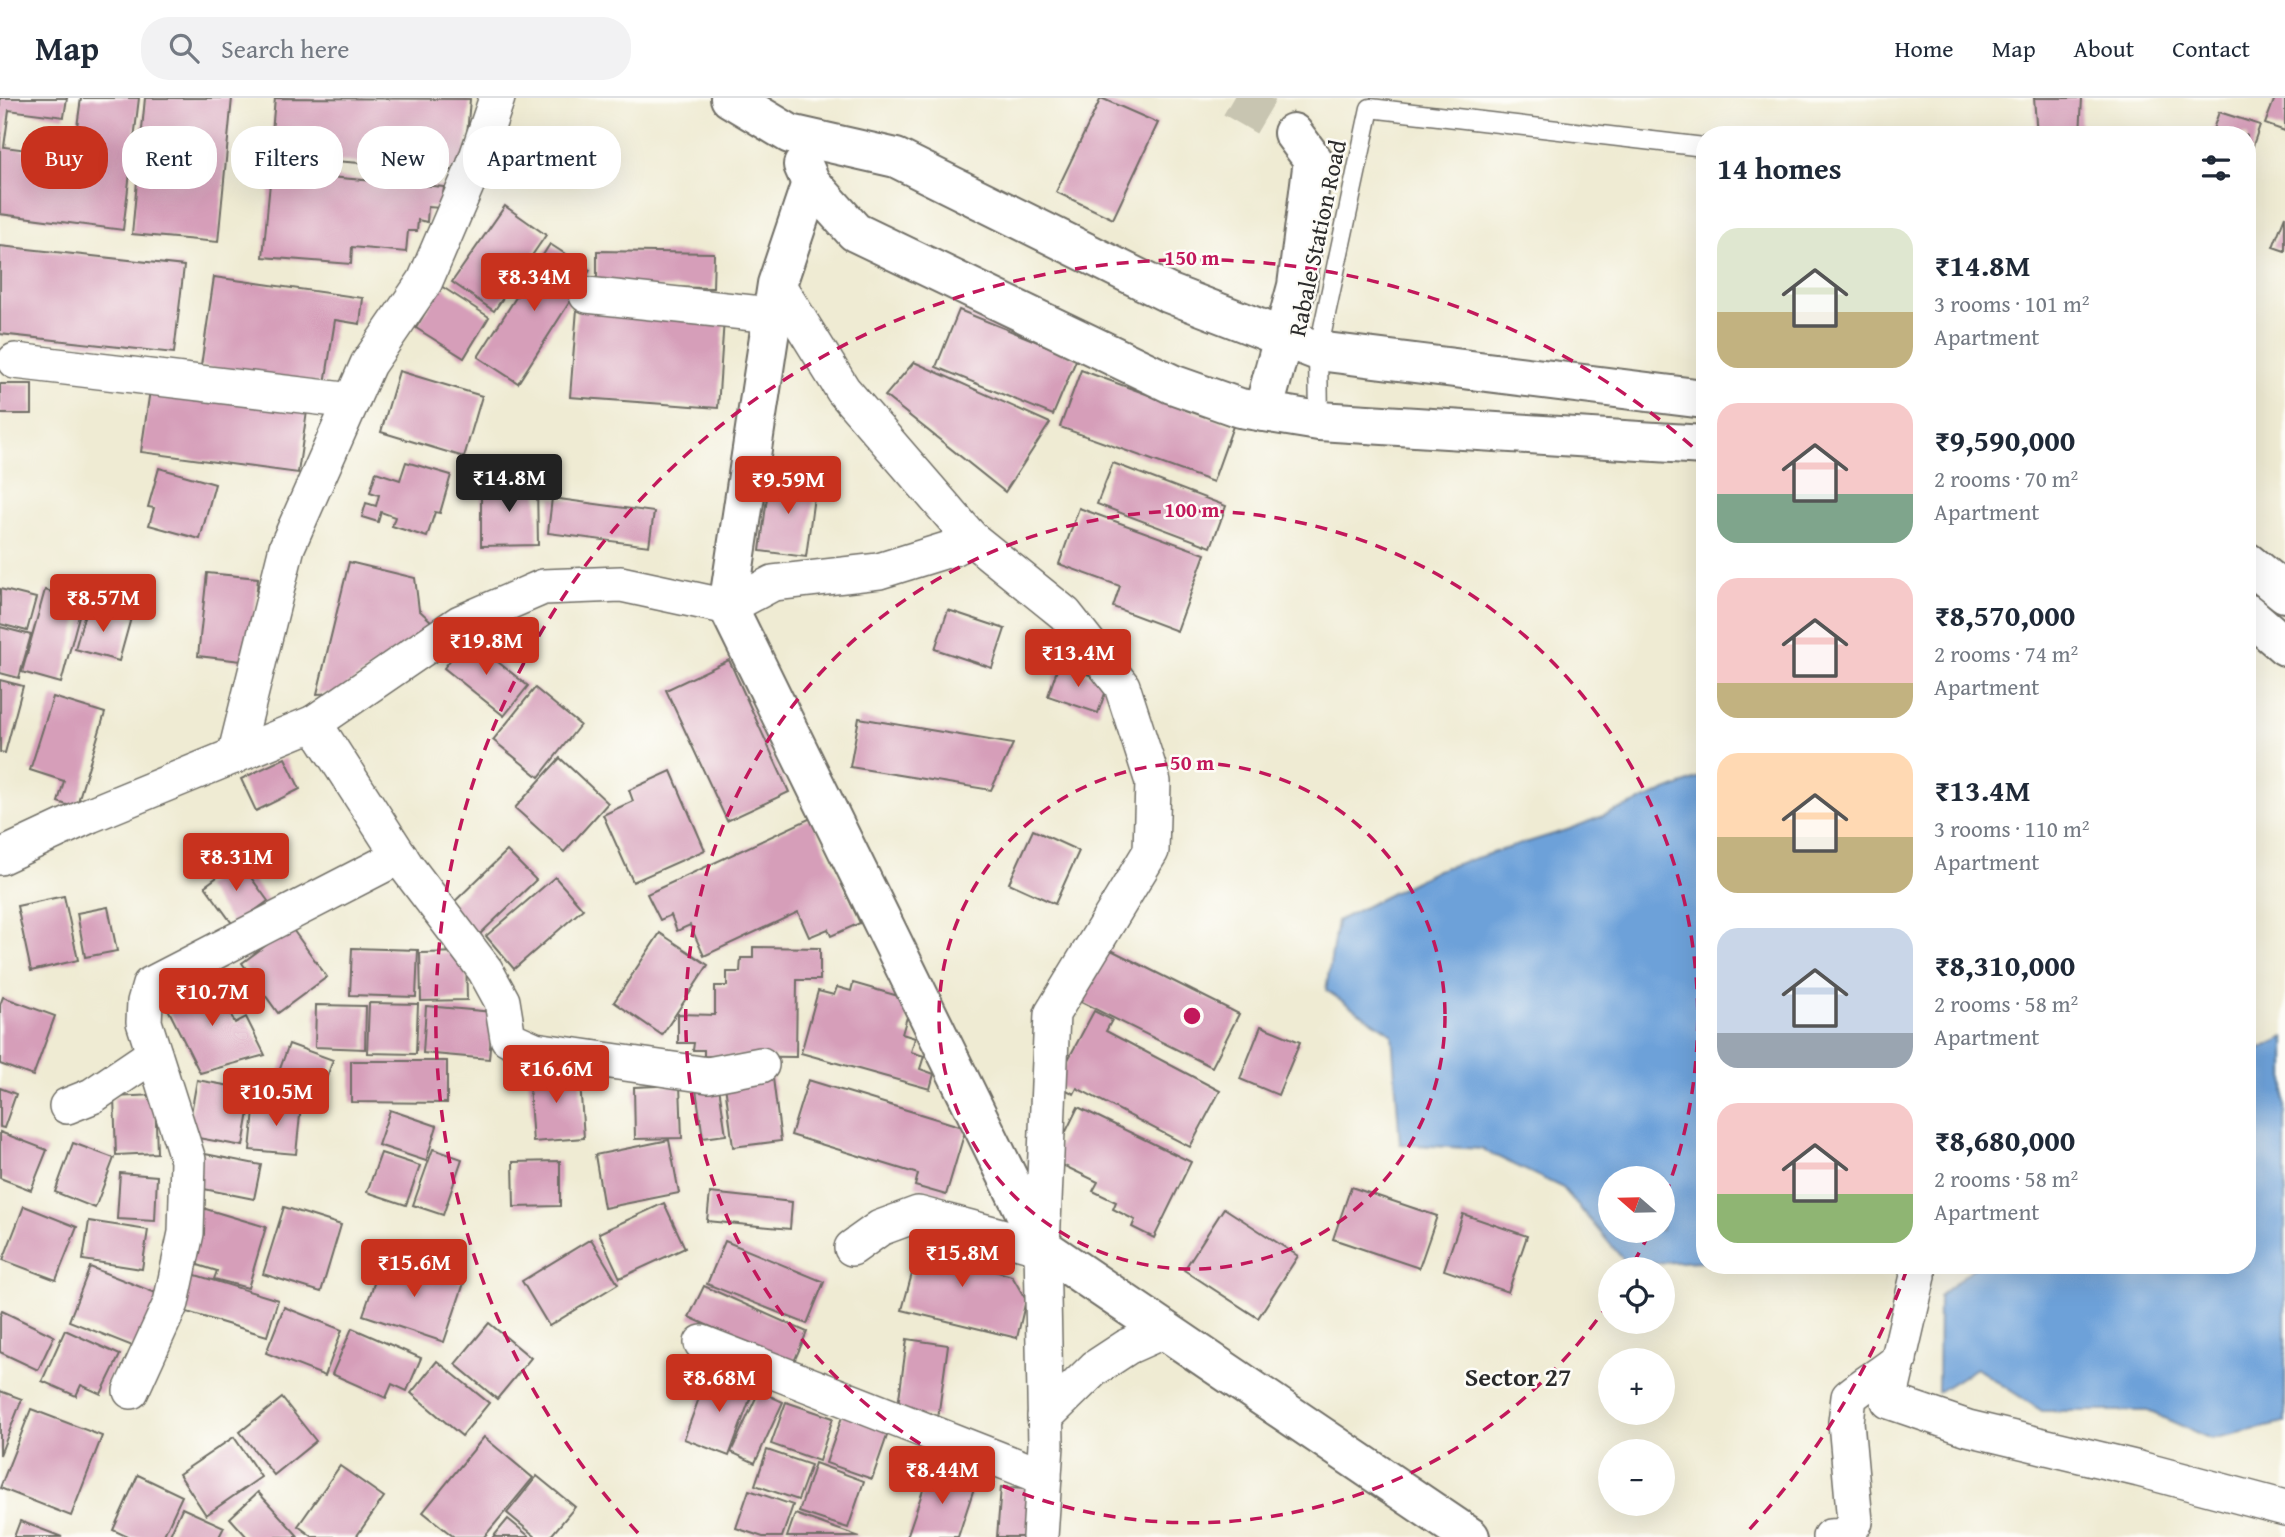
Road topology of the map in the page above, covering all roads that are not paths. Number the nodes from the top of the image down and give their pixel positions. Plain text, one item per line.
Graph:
1 (497, 98) edge
2 (730, 98) edge
3 (1293, 133) tunnel mouth
4 (790, 134) junction
5 (1696, 146) edge
6 (811, 183) junction
7 (587, 295) dead end
8 (775, 300) junction
9 (1282, 336) junction
10 (1318, 351) junction
11 (15, 361) dead end
12 (1696, 398) edge
13 (352, 401) junction
14 (1263, 412) junction
15 (1319, 421) junction
16 (1696, 445) edge
17 (971, 538) junction
18 (2256, 569) edge
19 (2285, 593) edge
20 (728, 607) junction
21 (2256, 621) edge
22 (2285, 646) edge
23 (314, 723) junction
24 (235, 756) junction
25 (400, 856) junction
26 (0, 857) edge
27 (155, 1054) junction
28 (761, 1065) dead end
29 (67, 1106) dead end
30 (1042, 1247) junction
31 (852, 1248) dead end
32 (1917, 1274) edge
33 (1165, 1330) junction
34 (702, 1343) dead end
35 (1899, 1360) junction
36 (131, 1391) dead end
37 (1045, 1417) junction
38 (1044, 1477) junction
39 (2285, 1508) edge
40 (1040, 1537) edge
41 (1470, 1537) edge
42 (1830, 1537) edge

1 - 13 street
2 - 4 street
3 - 9 street
4 - 6 street
4 - 9 street
5 - 10 lane, Rabale Station Road
6 - 8 street
6 - 14 street
7 - 8 street
8 - 17 street
8 - 20 street
9 - 10 street
9 - 14 street
10 - 12 street
10 - 15 lane, Rabale Station Road
11 - 13 street
13 - 24 street
14 - 15 street
15 - 16 street
17 - 20 street
17 - 30 street
18 - 19 street
20 - 23 street
20 - 30 street
21 - 22 street
23 - 24 street
23 - 25 street
24 - 26 street
25 - 27 street
25 - 28 street
27 - 29 street
27 - 36 street
30 - 31 street
30 - 33 street
30 - 37 street
32 - 35 street
33 - 37 street
33 - 41 street
34 - 38 street
35 - 39 street
35 - 42 street
37 - 38 street
38 - 40 street

